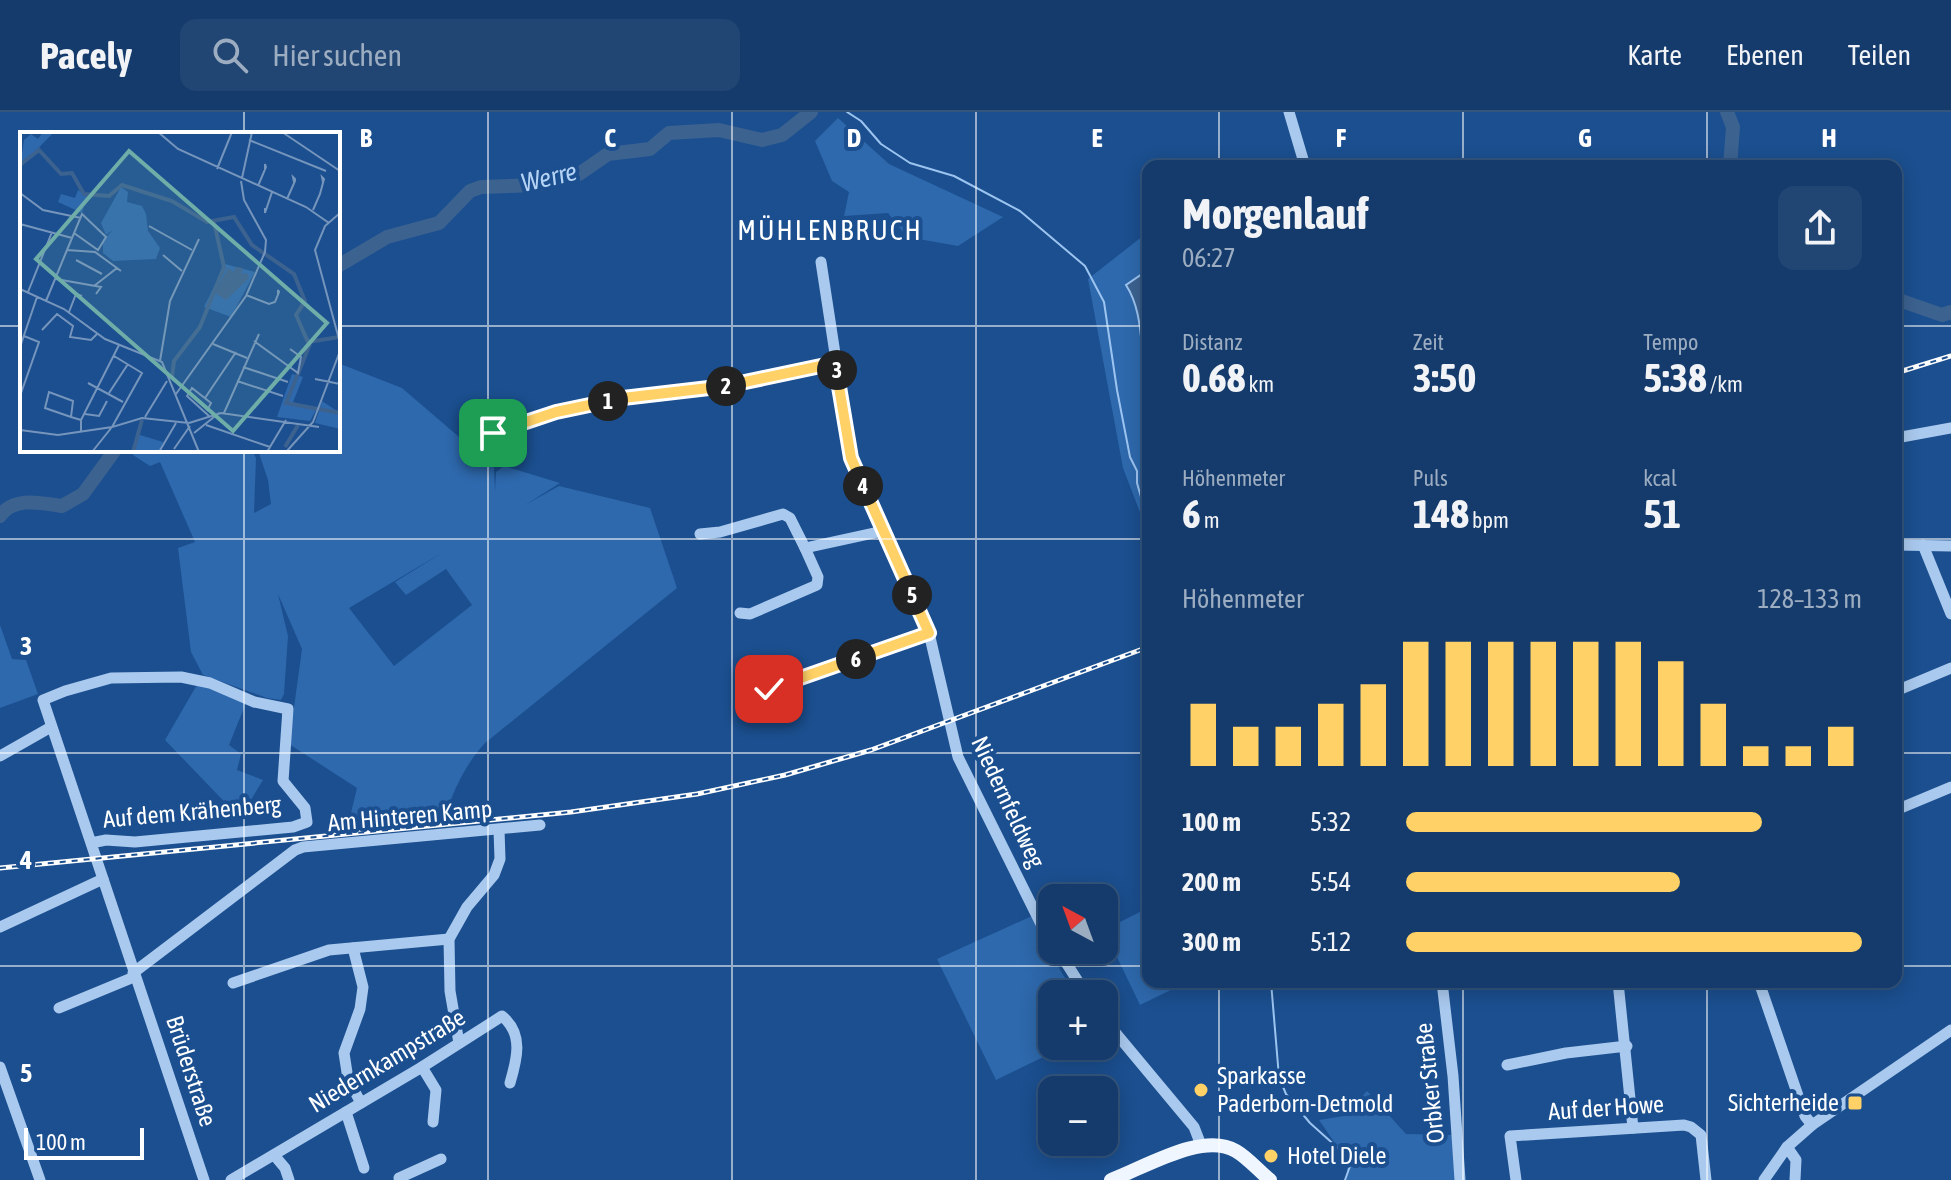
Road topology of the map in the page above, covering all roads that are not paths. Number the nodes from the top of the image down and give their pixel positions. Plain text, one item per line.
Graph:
1 (1289, 112) edge
2 (1303, 160) edge
3 (821, 262) dead end
4 (835, 363) junction
5 (1951, 428) edge
6 (1902, 437) edge
7 (479, 439) dead end
8 (883, 531) junction
9 (700, 534) dead end
10 (1902, 545) edge
11 (1923, 545) junction
12 (1951, 546) edge
13 (805, 548) junction
14 (740, 613) dead end
15 (1951, 614) edge
16 (929, 633) junction
17 (1951, 668) edge
18 (1902, 688) edge
19 (769, 689) dead end
20 (43, 700) joint
21 (51, 727) junction
22 (0, 756) edge
23 (1951, 787) edge
24 (1902, 807) edge
25 (540, 825) dead end
26 (499, 830) junction
27 (91, 843) junction
28 (103, 879) junction
29 (1038, 918) edge
30 (0, 927) edge
31 (449, 939) junction
32 (353, 948) junction
33 (134, 975) junction
34 (233, 983) dead end
35 (1443, 988) edge
36 (1619, 988) edge
37 (1761, 988) edge
38 (59, 1008) dead end
39 (1951, 1030) edge
40 (1118, 1036) edge
41 (459, 1043) junction
42 (1627, 1046) junction
43 (1507, 1065) dead end
44 (422, 1067) junction
45 (1, 1072) edge
46 (510, 1083) dead end
47 (361, 1103) junction
48 (346, 1112) junction
49 (433, 1122) dead end
50 (1812, 1125) junction
51 (1633, 1128) junction
52 (1201, 1145) junction
53 (1787, 1147) junction
54 (274, 1155) junction
55 (441, 1159) dead end
56 (364, 1168) dead end
57 (1130, 1177) edge
58 (40, 1180) edge
59 (204, 1180) edge
60 (231, 1180) edge
61 (289, 1180) edge
62 (400, 1180) edge
63 (1111, 1180) edge
64 (1270, 1180) edge
65 (1460, 1180) edge
66 (1516, 1180) edge
67 (1706, 1180) edge
68 (1764, 1180) edge
69 (1795, 1180) edge

1 - 2 street
3 - 4 street, Niedernfeldweg
4 - 7 street
4 - 8 street, Niedernfeldweg
5 - 6 street
8 - 13 street
8 - 16 street, Niedernfeldweg
9 - 13 street
10 - 11 street
11 - 12 street
11 - 15 street
13 - 14 street
16 - 19 street
16 - 29 street, Niedernfeldweg
17 - 18 street
20 - 21 street, Brüderstraße
20 - 27 street, Auf dem Krähenberg
21 - 22 street
21 - 27 street, Brüderstraße
23 - 24 street
25 - 26 street, Am Hinteren Kamp
26 - 31 street
26 - 33 street, Am Hinteren Kamp
27 - 28 street, Brüderstraße
28 - 30 street
28 - 33 street, Brüderstraße
31 - 32 street
31 - 41 street
32 - 34 street
32 - 47 street
33 - 38 street
33 - 59 street, Brüderstraße
35 - 65 street, Orbker Straße
36 - 42 street
37 - 50 street
39 - 50 street
40 - 52 street
41 - 44 street, Niedernkampstraße
41 - 46 street, Niedernkampstraße
42 - 43 street
42 - 51 street
44 - 47 street, Niedernkampstraße
44 - 49 street
45 - 58 street
47 - 48 street, Niedernkampstraße
48 - 54 street, Niedernkampstraße
48 - 56 street
50 - 53 street
51 - 66 street, Auf der Howe
51 - 67 street, Auf der Howe
52 - 57 main road
52 - 64 main road
53 - 68 street
53 - 69 street
54 - 60 street, Niedernkampstraße
54 - 61 street
55 - 62 street
57 - 63 main road

